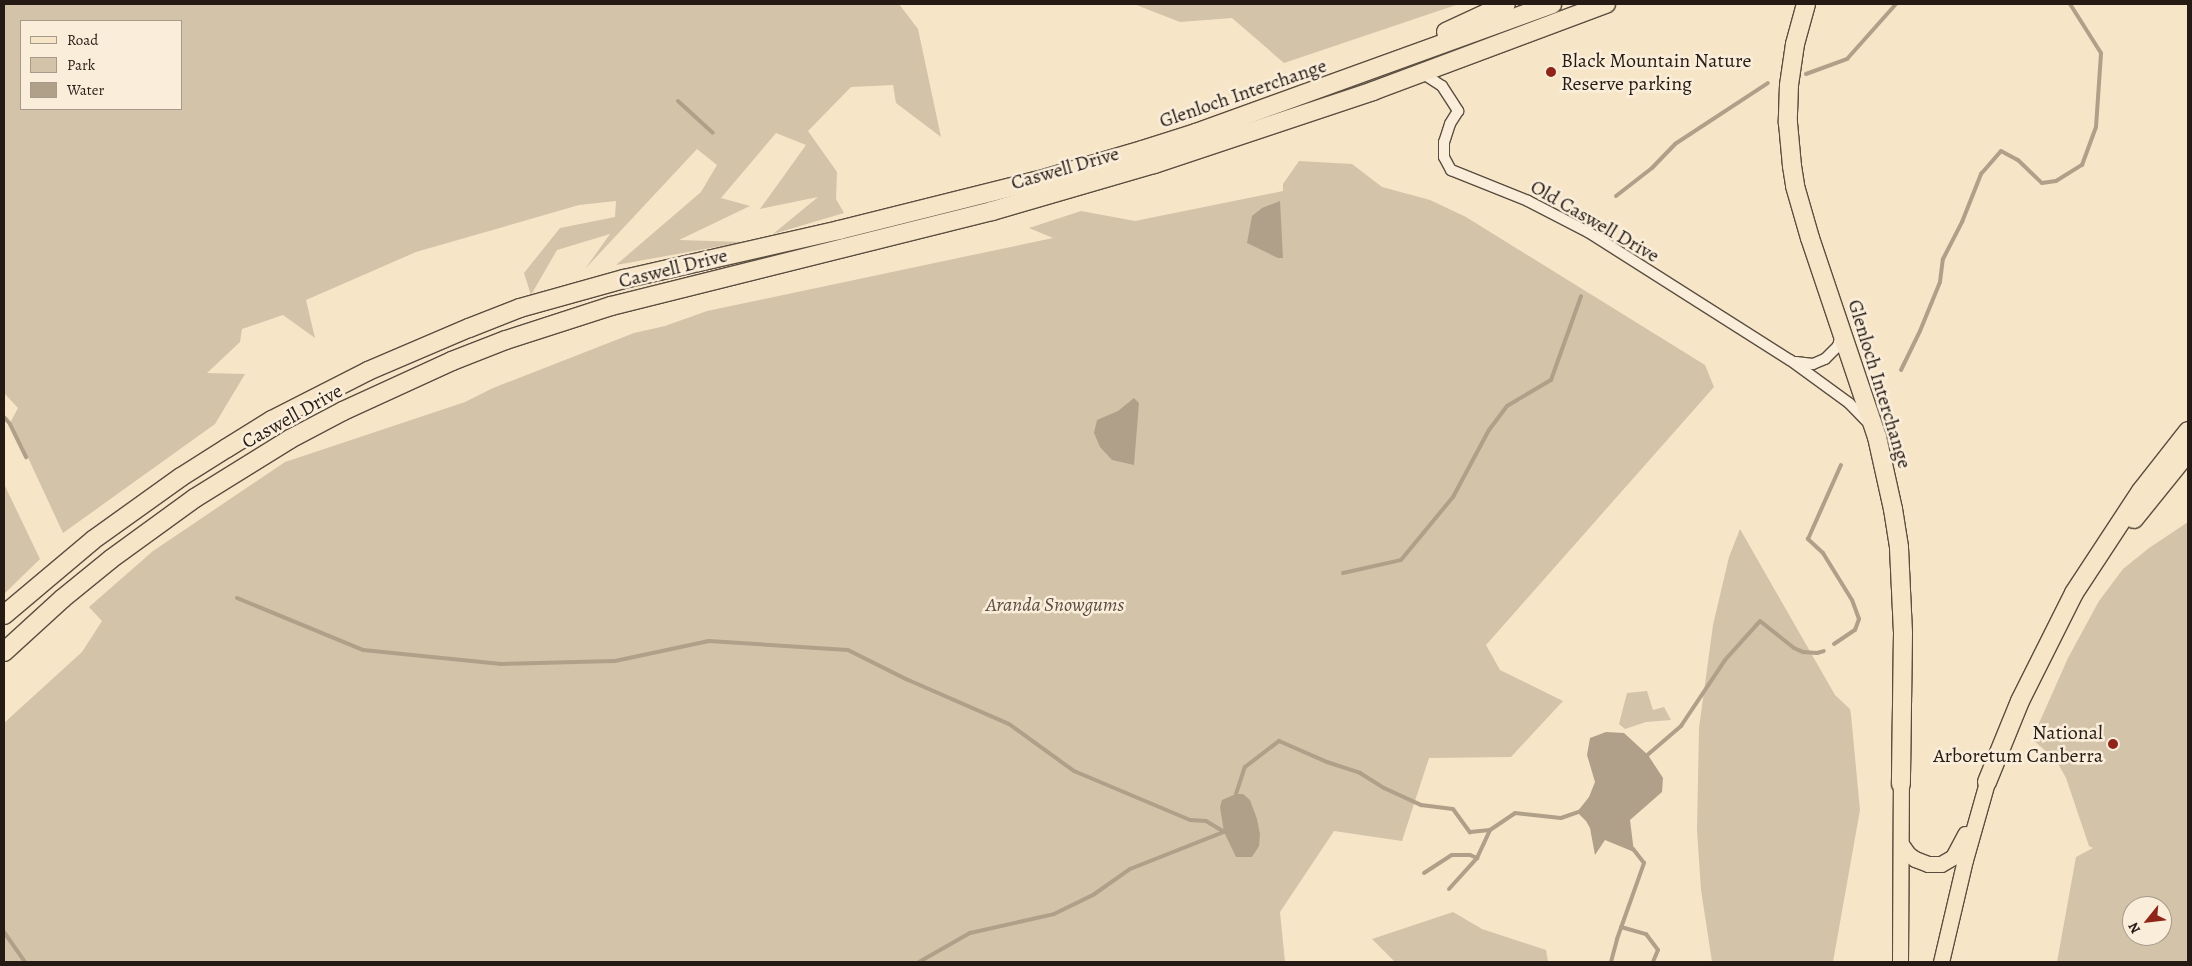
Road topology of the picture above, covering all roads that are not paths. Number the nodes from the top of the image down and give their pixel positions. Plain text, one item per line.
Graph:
1 (1506, 4) edge
2 (1552, 4) edge
3 (1606, 4) edge
4 (1806, 4) edge
5 (1422, 73) junction
6 (1280, 102) junction
7 (941, 203) joint
8 (1840, 324) junction
9 (1790, 360) junction
10 (2188, 431) edge
11 (1877, 437) junction
12 (2188, 452) edge
13 (4, 615) edge
14 (2045, 646) junction
15 (4, 652) edge
16 (1987, 782) junction
17 (1901, 784) joint
18 (1901, 844) junction
19 (1900, 962) edge
20 (1941, 962) edge

1 - 6 highway
2 - 6 highway, Glenloch Interchange
3 - 5 highway
4 - 8 highway, Glenloch Interchange
5 - 9 street, Old Caswell Drive
5 - 15 highway, Caswell Drive
6 - 7 highway, Glenloch Interchange
7 - 13 highway, Caswell Drive
8 - 9 street, Old Caswell Drive
8 - 11 highway, Glenloch Interchange
9 - 11 street, Old Caswell Drive
10 - 14 highway
11 - 17 highway, Glenloch Interchange
12 - 14 highway
14 - 16 highway
16 - 18 main road
16 - 20 main road
17 - 18 main road, Glenloch Interchange
18 - 19 main road, Glenloch Interchange

